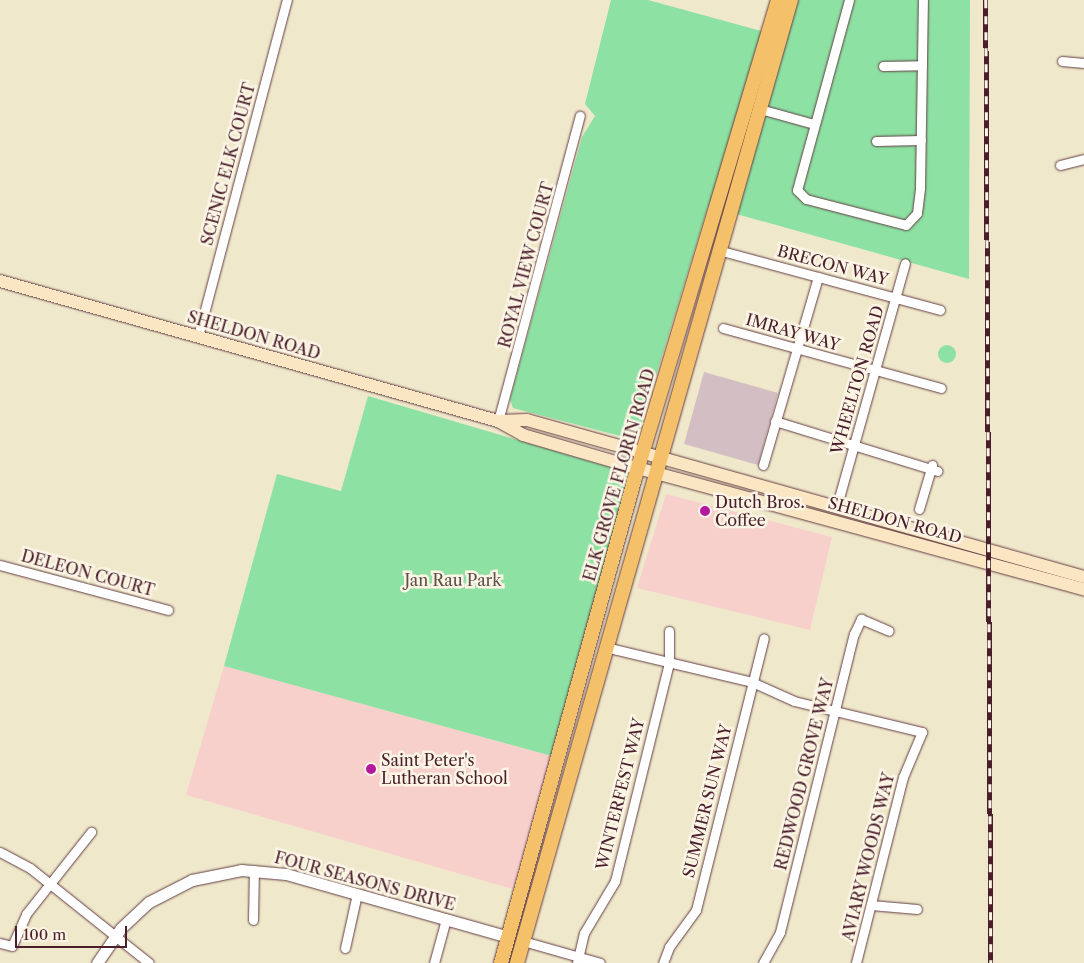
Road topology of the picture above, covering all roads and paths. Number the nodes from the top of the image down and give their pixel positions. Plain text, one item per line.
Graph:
1 (287, 0) edge
2 (778, 0) edge
3 (792, 0) edge
4 (850, 0) edge
5 (922, 0) edge
6 (1062, 61) dead end
7 (1084, 63) edge
8 (922, 65) junction
9 (883, 66) dead end
10 (760, 109) junction
11 (580, 116) dead end
12 (814, 124) junction
13 (922, 140) junction
14 (876, 141) dead end
15 (1084, 159) edge
16 (1060, 164) dead end
17 (710, 227) junction
18 (718, 250) junction
19 (905, 263) dead end
20 (818, 277) junction
21 (0, 281) edge
22 (895, 297) junction
23 (940, 310) dead end
24 (723, 328) dead end
25 (198, 336) junction
26 (797, 348) junction
27 (875, 370) junction
28 (942, 388) dead end
29 (498, 420) junction
30 (776, 421) junction
31 (854, 443) junction
32 (644, 452) junction
33 (662, 456) junction
34 (763, 465) dead end
35 (639, 467) junction
36 (657, 472) junction
37 (837, 505) junction
38 (796, 509) junction
39 (919, 510) dead end
40 (864, 513) junction
41 (0, 565) edge
42 (1084, 577) edge
43 (1084, 589) edge
44 (168, 610) dead end
45 (669, 630) dead end
46 (889, 631) dead end
47 (764, 638) dead end
48 (606, 647) junction
49 (669, 662) junction
50 (752, 682) junction
51 (834, 711) junction
52 (91, 832) dead end
53 (0, 852) edge
54 (254, 870) junction
55 (50, 884) junction
56 (358, 894) junction
57 (871, 905) junction
58 (916, 909) dead end
59 (514, 910) junction
60 (446, 919) junction
61 (253, 920) dead end
62 (114, 936) junction
63 (508, 937) junction
64 (523, 941) junction
65 (0, 943) edge
66 (346, 948) dead end
67 (578, 960) edge
68 (97, 963) edge
69 (149, 963) edge
70 (434, 963) edge
71 (501, 963) edge
72 (508, 963) edge
73 (517, 963) edge
74 (600, 963) edge
75 (664, 963) edge
76 (763, 963) edge
77 (856, 963) edge

1 - 25 street, SCENIC ELK COURT
2 - 17 main road, ELK GROVE FLORIN ROAD
3 - 10 main road
4 - 12 street
5 - 8 street
6 - 7 street
8 - 9 street
8 - 13 street
10 - 12 street
10 - 18 main road
11 - 29 street, ROYAL VIEW COURT
12 - 13 street
13 - 14 street
15 - 16 street
17 - 18 main road
17 - 32 main road, ELK GROVE FLORIN ROAD
18 - 20 street, BRECON WAY
18 - 33 main road
19 - 22 street, WHEELTON ROAD
20 - 22 street, BRECON WAY
20 - 26 street
21 - 25 main road, SHELDON ROAD
22 - 23 street, BRECON WAY
22 - 27 street, WHEELTON ROAD
24 - 26 street, IMRAY WAY
25 - 29 main road, SHELDON ROAD
26 - 27 street, IMRAY WAY
26 - 30 street
27 - 28 street, IMRAY WAY
27 - 31 street, WHEELTON ROAD
29 - 32 main road, SHELDON ROAD
29 - 35 main road, SHELDON ROAD
30 - 31 street
30 - 34 street
31 - 37 street, WHEELTON ROAD
31 - 39 street
32 - 33 main road, SHELDON ROAD
32 - 35 main road, ELK GROVE FLORIN ROAD
33 - 36 main road
33 - 37 main road, SHELDON ROAD
35 - 36 main road, SHELDON ROAD
35 - 59 main road, ELK GROVE FLORIN ROAD
36 - 38 main road, SHELDON ROAD
36 - 48 main road
37 - 40 main road, SHELDON ROAD
38 - 40 main road
38 - 43 main road, SHELDON ROAD
40 - 42 main road, SHELDON ROAD
41 - 44 street, DELEON COURT
45 - 49 street, WINTERFEST WAY
46 - 51 street, REDWOOD GROVE WAY
47 - 50 street, SUMMER SUN WAY
48 - 49 street
48 - 64 main road
49 - 50 street
49 - 67 street, WINTERFEST WAY
50 - 51 street
50 - 75 street, SUMMER SUN WAY
51 - 57 street, AVIARY WOODS WAY
51 - 76 street, REDWOOD GROVE WAY
52 - 55 street
53 - 55 street
54 - 56 street, FOUR SEASONS DRIVE
54 - 61 street
54 - 62 street, FOUR SEASONS DRIVE
55 - 62 street
55 - 65 street
56 - 60 street, FOUR SEASONS DRIVE
56 - 66 street
57 - 58 street
57 - 77 street, AVIARY WOODS WAY
59 - 63 main road, ELK GROVE FLORIN ROAD
59 - 64 main road
60 - 63 street, FOUR SEASONS DRIVE
60 - 70 street
62 - 68 street, FOUR SEASONS DRIVE
62 - 69 street
63 - 71 main road, ELK GROVE FLORIN ROAD
63 - 72 main road
64 - 67 street
64 - 73 main road
67 - 74 street

